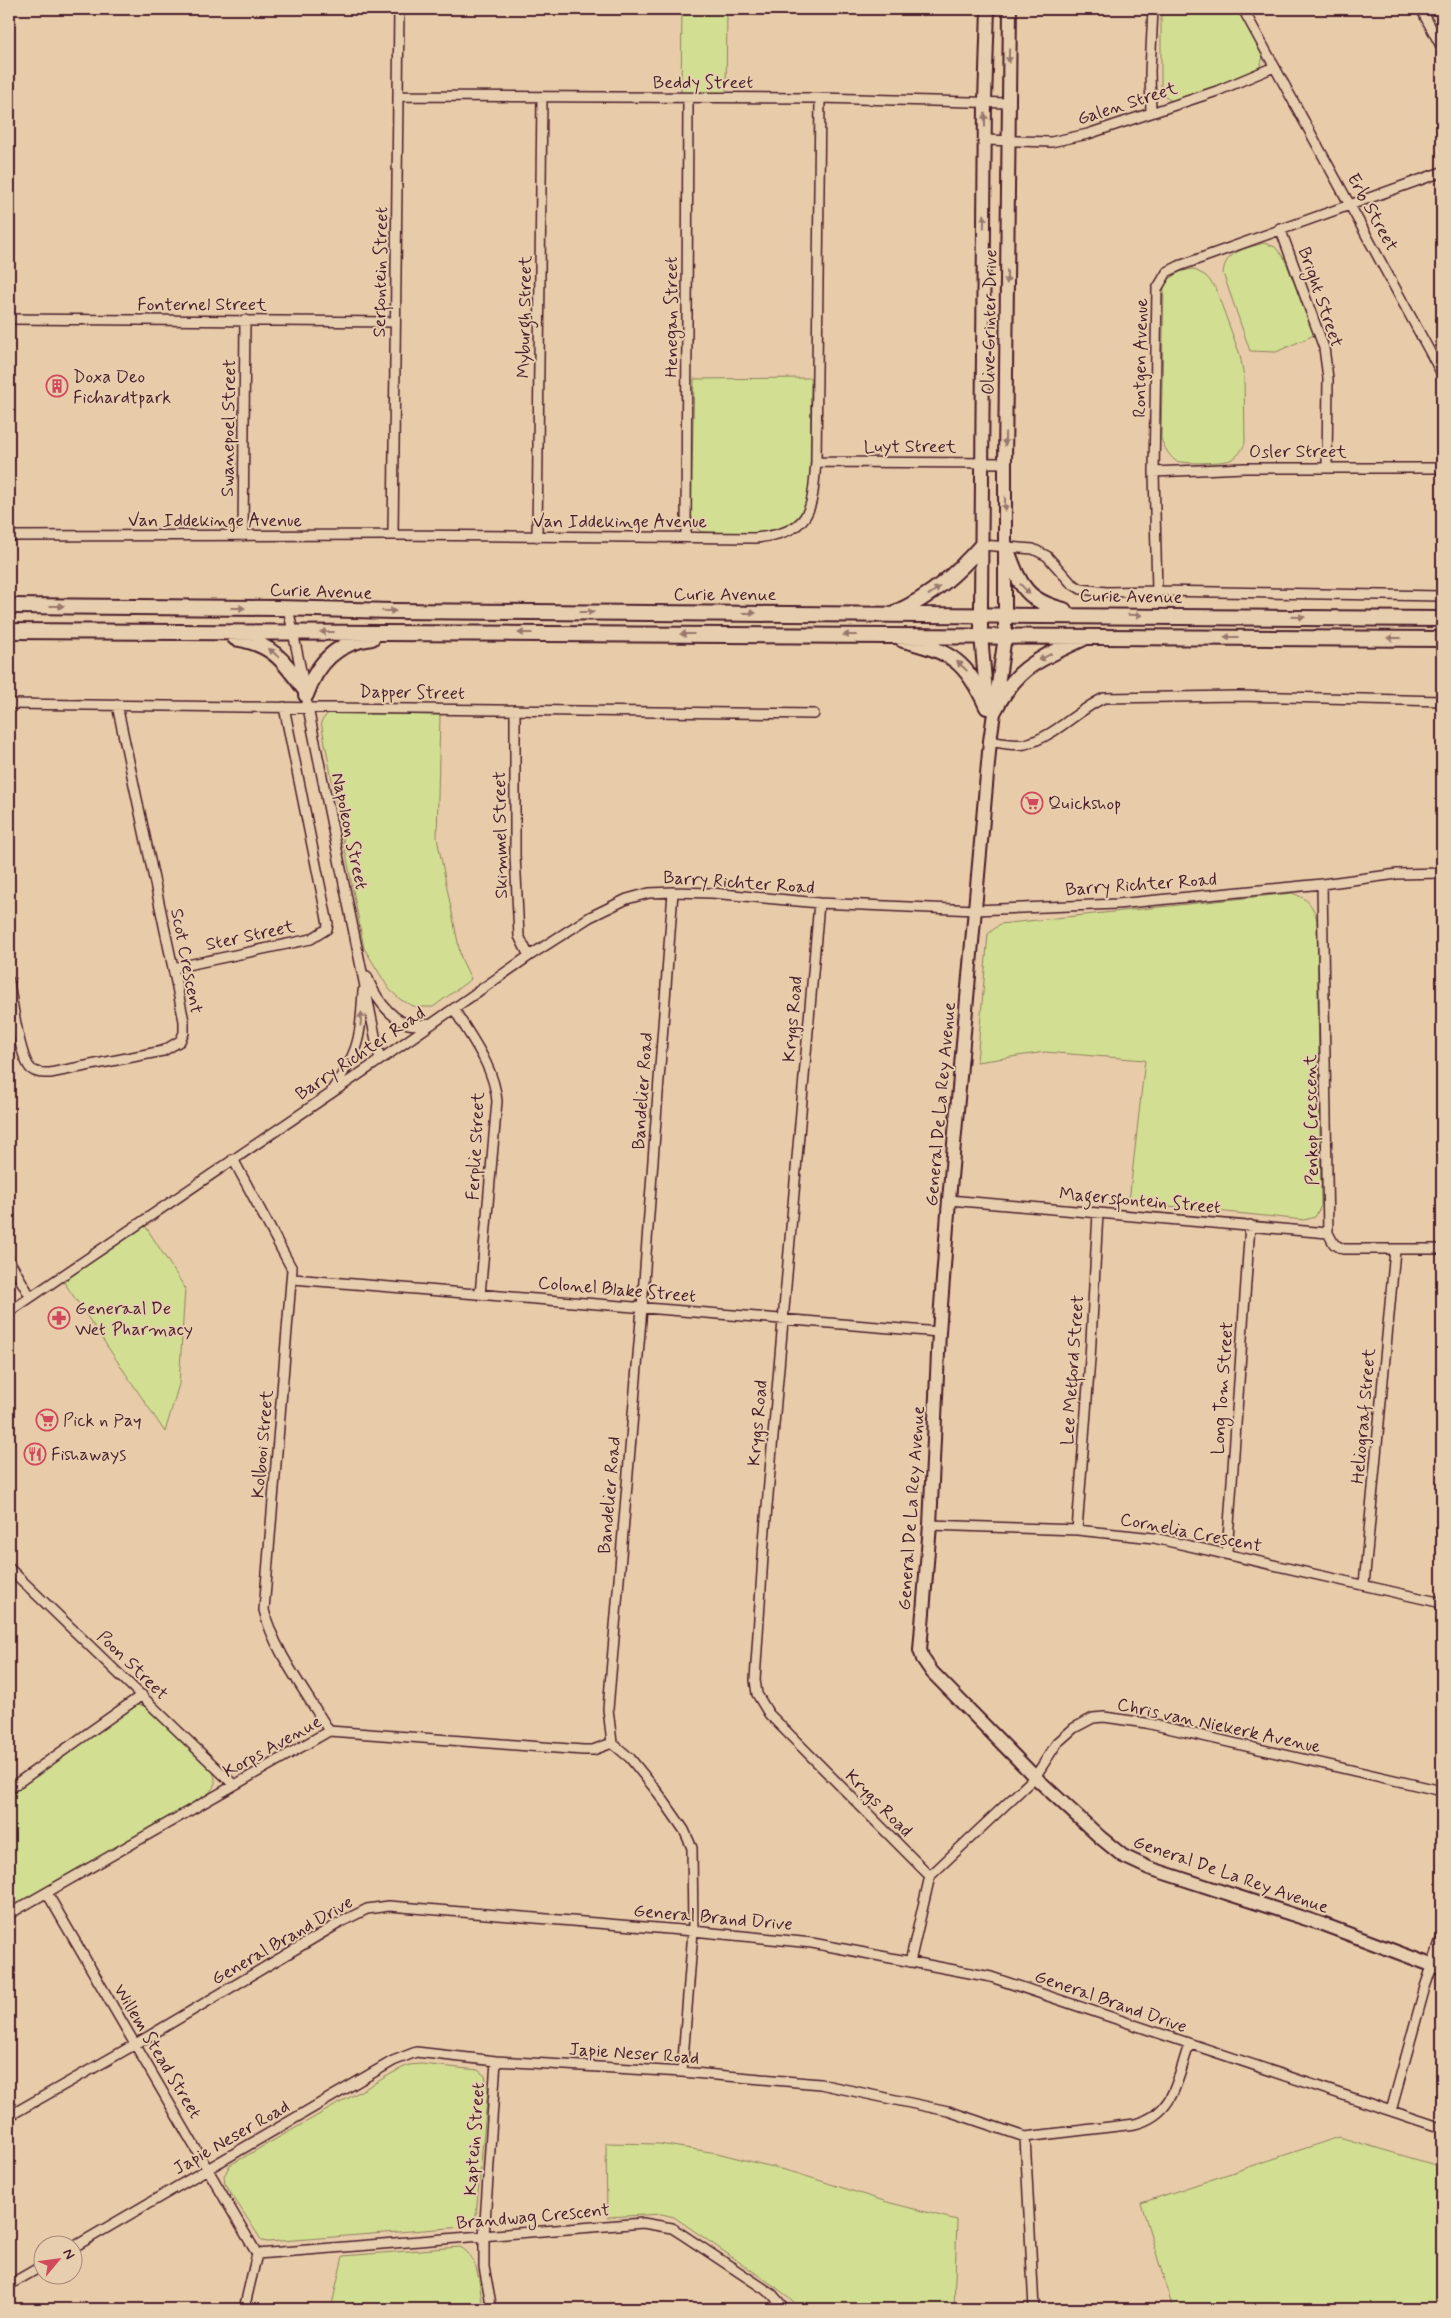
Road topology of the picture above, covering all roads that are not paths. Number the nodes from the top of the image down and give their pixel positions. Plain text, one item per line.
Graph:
1 (399, 9) edge
2 (988, 9) edge
3 (1010, 9) edge
4 (1153, 9) edge
5 (1243, 9) edge
6 (1421, 9) edge
7 (1442, 48) edge
8 (1274, 67) junction
9 (398, 96) junction
10 (542, 97) junction
11 (688, 98) junction
12 (820, 98) junction
13 (985, 101) junction
14 (1008, 103) junction
15 (1151, 113) junction
16 (985, 140) junction
17 (1008, 140) junction
18 (1442, 172) edge
19 (1350, 204) junction
20 (1280, 228) junction
21 (9, 319) edge
22 (246, 320) junction
23 (395, 322) junction
24 (1442, 374) edge
25 (816, 462) junction
26 (982, 463) junction
27 (1005, 463) junction
28 (1326, 467) junction
29 (1442, 468) edge
30 (1154, 472) junction
31 (393, 535) junction
32 (9, 536) edge
33 (243, 536) junction
34 (537, 537) junction
35 (686, 537) junction
36 (982, 545) junction
37 (1005, 545) junction
38 (1157, 591) junction
39 (1442, 596) edge
40 (9, 606) edge
41 (288, 608) junction
42 (892, 614) junction
43 (982, 615) junction
44 (1005, 615) junction
45 (1086, 615) junction
46 (1442, 618) edge
47 (9, 631) edge
48 (180, 632) junction
49 (292, 632) junction
50 (416, 633) junction
51 (881, 635) junction
52 (981, 636) junction
53 (1005, 636) junction
54 (1089, 636) junction
55 (1442, 638) edge
56 (306, 698) junction
57 (1442, 701) edge
58 (9, 704) edge
59 (117, 705) junction
60 (284, 707) junction
61 (991, 709) junction
62 (515, 710) junction
63 (814, 714) dead end
64 (990, 741) junction
65 (1442, 873) edge
66 (1322, 884) junction
67 (673, 892) junction
68 (819, 903) junction
69 (975, 910) junction
70 (359, 955) junction
71 (529, 956) junction
72 (173, 968) junction
73 (364, 978) junction
74 (9, 981) edge
75 (454, 1009) junction
76 (432, 1024) junction
77 (380, 1060) junction
78 (329, 1094) junction
79 (233, 1159) junction
80 (949, 1200) junction
81 (1098, 1213) junction
82 (1250, 1225) junction
83 (1328, 1233) junction
84 (1442, 1249) edge
85 (1395, 1250) junction
86 (9, 1260) edge
87 (293, 1280) junction
88 (480, 1295) junction
89 (30, 1296) junction
90 (642, 1308) junction
91 (9, 1312) edge
92 (783, 1319) junction
93 (939, 1332) junction
94 (930, 1525) junction
95 (1077, 1530) junction
96 (1227, 1553) junction
97 (9, 1568) edge
98 (1364, 1585) junction
99 (1442, 1603) edge
100 (142, 1695) junction
101 (329, 1731) junction
102 (612, 1742) junction
103 (1035, 1777) junction
104 (234, 1785) junction
105 (10, 1786) edge
106 (1442, 1791) edge
107 (930, 1876) junction
108 (46, 1893) junction
109 (9, 1914) edge
110 (693, 1931) junction
111 (1442, 1937) edge
112 (910, 1962) junction
113 (1437, 1968) edge
114 (134, 2045) junction
115 (1189, 2045) junction
116 (496, 2061) junction
117 (682, 2072) junction
118 (1391, 2111) junction
119 (9, 2116) edge
120 (1442, 2128) edge
121 (1025, 2137) junction
122 (209, 2169) junction
123 (484, 2236) junction
124 (82, 2242) edge
125 (257, 2254) junction
126 (32, 2272) edge
127 (9, 2285) edge
128 (244, 2309) edge
129 (492, 2309) edge
130 (785, 2309) edge
131 (1034, 2309) edge

1 - 9 street, Serfontein Street
2 - 13 street, Olive Grinter Drive
3 -> 14 street, Olive Grinter Drive
4 - 15 street
5 - 8 street, Erb Street
6 - 7 street
8 - 15 street, Galen Street
8 - 19 street, Erb Street
9 - 10 street, Beddy Street
9 - 23 street, Serfontein Street
10 - 11 street, Beddy Street
10 - 34 street, Myburgh Street
11 - 12 street, Beddy Street
11 - 35 street, Henegan Street
12 - 13 street, Beddy Street
12 - 25 street, Van Iddekinge Avenue
13 - 14 street, Beddy Street
16 -> 13 street, Olive Grinter Drive
14 - 17 street, Olive Grinter Drive
15 - 17 street, Galen Street
16 - 17 street, Galen Street
26 -> 16 street, Olive Grinter Drive
17 -> 27 street, Olive Grinter Drive
18 - 19 street, Rontgen Avenue
19 - 20 street, Rontgen Avenue
19 - 24 street, Erb Street
20 - 28 street, Bright Street
20 - 30 street, Rontgen Avenue
21 - 22 street, Fonternel Street
22 - 23 street, Fonternel Street
22 - 33 street, Swanepoel Street
23 - 31 street, Serfontein Street
25 - 26 street, Luyt Street
25 - 35 street, Van Iddekinge Avenue
26 - 27 street, Luyt Street
26 - 36 street, Olive Grinter Drive
27 -> 37 street, Olive Grinter Drive
28 - 29 street, Osler Street
28 - 30 street, Osler Street
30 - 38 street, Rontgen Avenue
31 - 33 street, Van Iddekinge Avenue
31 - 34 street, Van Iddekinge Avenue
32 - 33 street, Van Iddekinge Avenue
34 - 35 street, Van Iddekinge Avenue
36 - 37 street, Curie Avenue
42 -> 36 main road
36 - 43 street, Olive Grinter Drive
37 - 38 street, Curie Avenue
37 - 44 street, Olive Grinter Drive
37 -> 45 main road
38 - 39 street, Curie Avenue
40 -> 41 main road, Curie Avenue
41 -> 42 main road, Curie Avenue
41 - 49 street, Napoleon Street
42 - 43 main road, Curie Avenue
43 - 44 main road, Curie Avenue
43 - 52 street, Olive Grinter Drive
44 - 45 main road, Curie Avenue
44 - 53 street, Olive Grinter Drive
45 -> 46 main road, Curie Avenue
47 - 48 main road
48 - 49 main road
56 -> 48 main road
50 -> 49 main road
49 - 56 street, Napoleon Street
51 -> 50 main road
50 - 56 main road
51 - 52 main road
61 -> 51 main road
52 - 53 main road
52 - 61 street, General De La Rey Avenue
53 - 54 main road
53 - 61 street, General De La Rey Avenue
55 -> 54 main road
54 -> 61 main road
56 - 60 street, Dapper Street
56 - 62 street, Dapper Street
56 - 70 street, Napoleon Street
57 - 64 street
58 - 59 street, Dapper Street
59 - 60 street, Dapper Street
59 - 72 street, Scot Crescent
60 - 72 street, Ster Street
61 - 64 street, General De La Rey Avenue
62 - 63 street, Dapper Street
62 - 71 street, Skimmel Street
64 - 69 street, General De La Rey Avenue
65 - 66 street, Barry Richter Road
66 - 69 street, Barry Richter Road
66 - 83 street, Penkop Crescent
67 - 68 street, Barry Richter Road
67 - 71 street, Barry Richter Road
67 - 90 street, Bandelier Road
68 - 69 street, Barry Richter Road
68 - 92 street, Krygs Road
69 - 80 street, General De La Rey Avenue
70 - 73 street, Napoleon Street
70 - 76 street
71 - 75 street, Barry Richter Road
72 - 74 street, Scot Crescent
73 - 77 street, Napoleon Street
78 -> 73 street
75 - 76 street, Barry Richter Road
75 - 88 street, Ferplie Street
76 - 77 street, Barry Richter Road
77 - 78 street, Barry Richter Road
78 - 79 street, Barry Richter Road
79 - 87 street, Kolbooi Street
79 - 89 street, Barry Richter Road
80 - 81 street, Magersfontein Street
80 - 93 street, General De La Rey Avenue
81 - 82 street, Magersfontein Street
81 - 95 street, Lee Metford Street
82 - 83 street, Magersfontein Street
82 - 96 street, Long Tom Street
83 - 85 street
84 - 85 street
85 - 98 street, Heliograaf Street
86 - 89 street
87 - 88 street, Colonel Blake Street
87 - 101 street, Kolbooi Street
88 - 90 street, Colonel Blake Street
89 - 91 street, Barry Richter Road
90 - 92 street, Colonel Blake Street
90 - 102 street, Bandelier Road
92 - 93 street, Colonel Blake Street
92 - 107 street, Krygs Road
93 - 94 street, General De La Rey Avenue
94 - 95 street, Cornelia Crescent
94 - 103 street, General De La Rey Avenue
95 - 96 street, Cornelia Crescent
96 - 98 street, Cornelia Crescent
97 - 100 street, Poon Street
98 - 99 street, Cornelia Crescent
100 - 104 street, Poon Street
100 - 105 street
101 - 102 street, Korps Avenue
101 - 104 street, Korps Avenue
102 - 110 street
103 - 106 street, Chris van Niekerk Avenue
103 - 107 street, Chris van Niekerk Avenue
103 - 113 street, General De La Rey Avenue
104 - 108 street, Korps Avenue
107 - 112 street
108 - 109 street, Korps Avenue
108 - 114 street, Willem Stead Street
110 - 112 street, General Brand Drive
110 - 114 street, General Brand Drive
110 - 117 street
111 - 113 street
112 - 115 street, General Brand Drive
113 - 118 street
114 - 119 street, General Brand Drive
114 - 122 street, Willem Stead Street
115 - 118 street, General Brand Drive
115 - 121 street, Japie Neser Road
116 - 117 street, Japie Neser Road
116 - 122 street, Japie Neser Road
116 - 123 street, Kaptein Street
117 - 121 street, Japie Neser Road
118 - 120 street, General Brand Drive
121 - 131 street
122 - 124 street, Japie Neser Road
122 - 125 street, Willem Stead Street
123 - 125 street, Brandwag Crescent
123 - 129 street, Kaptein Street
123 - 130 street, Brandwag Crescent
125 - 128 street
126 - 127 street

